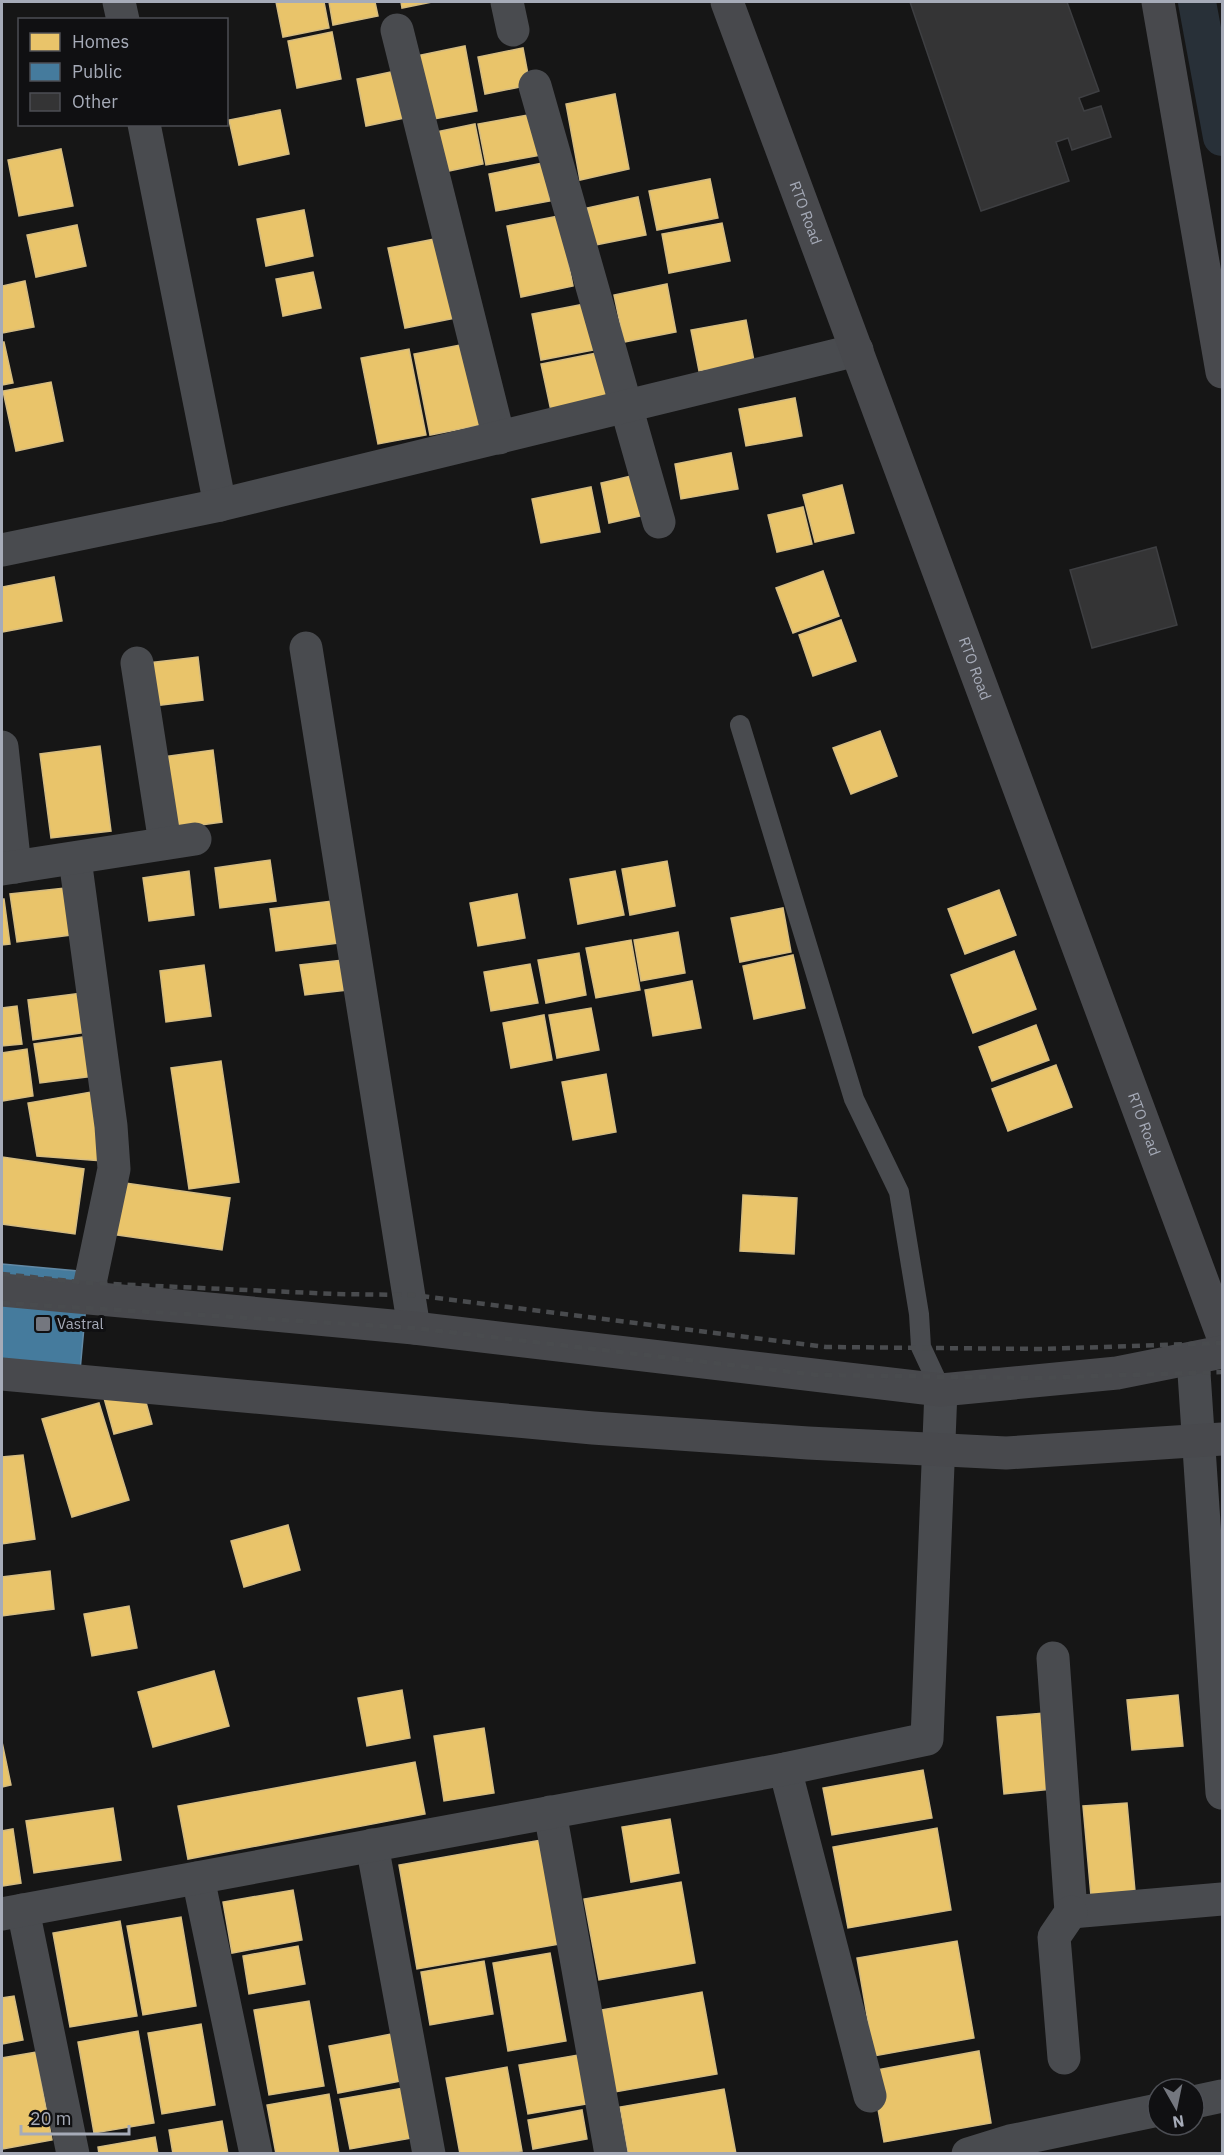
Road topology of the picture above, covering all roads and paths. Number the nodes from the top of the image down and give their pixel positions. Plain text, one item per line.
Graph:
1 (119, 2) edge
2 (727, 2) edge
3 (1158, 2) edge
4 (123, 18) edge
5 (397, 30) dead end
6 (535, 86) dead end
7 (144, 126) edge
8 (857, 350) junction
9 (1222, 372) edge
10 (627, 406) junction
11 (499, 438) junction
12 (220, 505) junction
13 (659, 522) dead end
14 (2, 550) edge
15 (306, 648) dead end
16 (136, 663) dead end
17 (740, 725) dead end
18 (2, 747) edge
19 (75, 859) junction
20 (8, 868) edge
21 (90, 1283) dead end
22 (2, 1290) edge
23 (414, 1328) junction
24 (1222, 1334) edge
25 (1208, 1355) edge
26 (2, 1374) edge
27 (941, 1390) junction
28 (1211, 1440) edge
29 (939, 1449) junction
30 (1053, 1658) dead end
31 (1218, 1669) edge
32 (784, 1769) junction
33 (1222, 1794) edge
34 (550, 1812) junction
35 (372, 1845) junction
36 (198, 1878) junction
37 (1222, 1899) edge
38 (12, 1912) edge
39 (1071, 1912) junction
40 (1064, 2058) dead end
41 (870, 2096) dead end
42 (1222, 2096) edge
43 (1206, 2099) edge
44 (1146, 2113) edge
45 (1013, 2147) edge
46 (73, 2154) edge
47 (256, 2154) edge
48 (429, 2154) edge
49 (611, 2154) edge
50 (968, 2154) edge

1 - 4 street
2 - 8 main road, RTO Road
3 - 9 main road
5 - 11 street
6 - 10 street
7 - 12 street
8 - 10 street
8 - 24 main road, RTO Road
10 - 11 street
10 - 13 street
11 - 12 street
12 - 14 street
15 - 23 street
16 - 19 street
17 - 27 lane
18 - 20 street
19 - 20 street
19 - 21 street
22 - 23 main road
23 - 27 main road
25 - 27 main road
25 - 28 street
26 - 29 main road
27 - 29 street
28 - 29 main road
28 - 31 street
29 - 32 street
30 - 39 street
31 - 33 street
32 - 34 street
32 - 41 street
34 - 35 street
34 - 49 street
35 - 36 street
35 - 48 street
36 - 38 street
36 - 47 street
37 - 39 street
38 - 46 street
39 - 40 street
42 - 43 street
44 - 45 street
45 - 50 street

